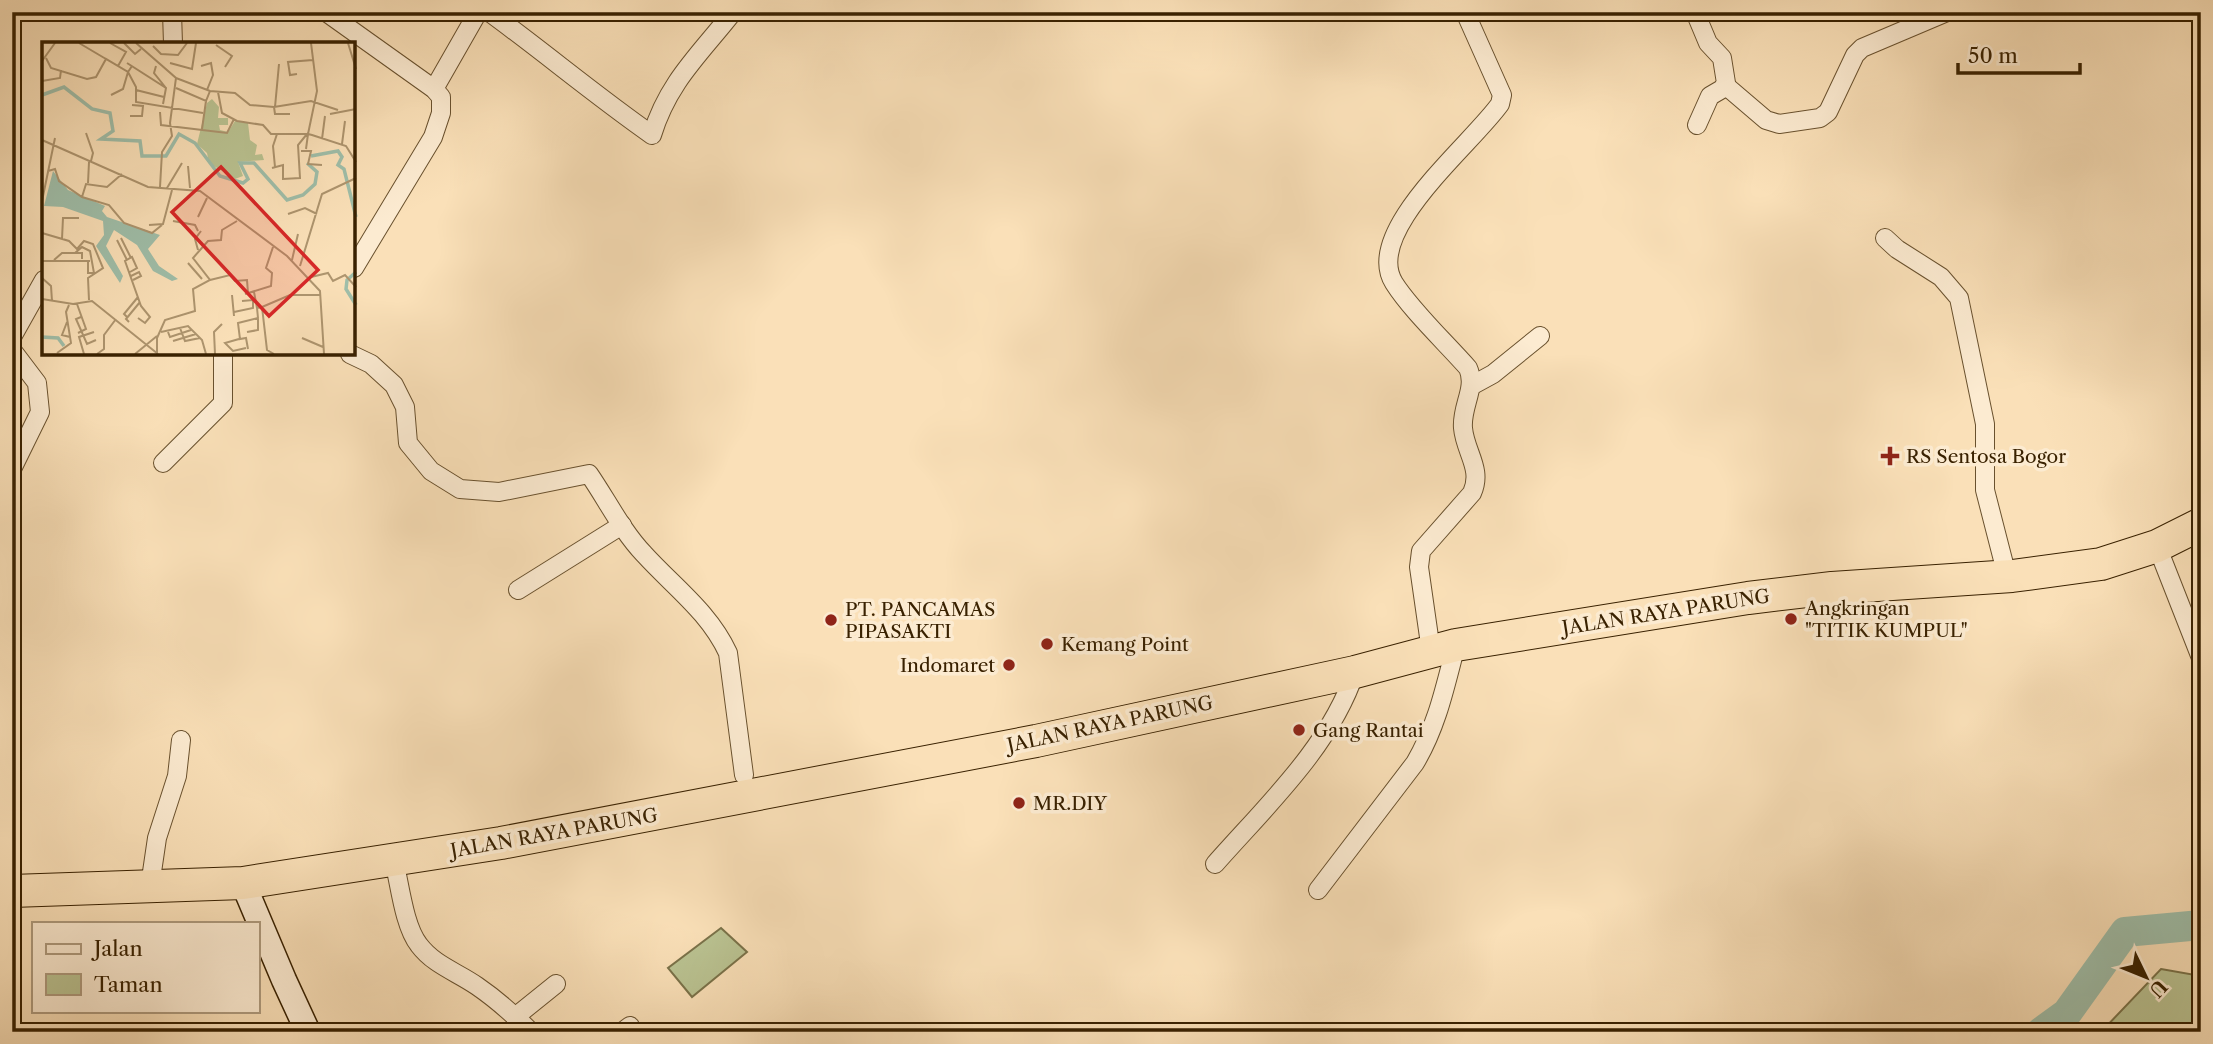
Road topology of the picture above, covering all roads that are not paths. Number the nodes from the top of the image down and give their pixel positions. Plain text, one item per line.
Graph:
1 (172, 12) edge
2 (326, 12) edge
3 (478, 12) edge
4 (489, 12) edge
5 (733, 12) edge
6 (1465, 12) edge
7 (1695, 12) edge
8 (1947, 12) edge
9 (2004, 12) edge
10 (2014, 12) edge
11 (173, 42) edge
12 (1725, 85) junction
13 (433, 89) junction
14 (1697, 125) dead end
15 (1885, 238) dead end
16 (355, 266) edge
17 (42, 284) edge
18 (1540, 336) dead end
19 (12, 337) edge
20 (12, 350) edge
21 (222, 355) edge
22 (352, 355) edge
23 (1471, 386) junction
24 (163, 463) dead end
25 (12, 469) edge
26 (2201, 512) edge
27 (2201, 524) edge
28 (622, 525) junction
29 (2157, 546) junction
30 (2004, 564) junction
31 (1893, 577) junction
32 (517, 590) dead end
33 (1442, 641) junction
34 (2201, 658) edge
35 (1355, 671) junction
36 (181, 740) dead end
37 (744, 775) junction
38 (394, 861) junction
39 (1215, 864) dead end
40 (152, 872) junction
41 (12, 876) edge
42 (243, 883) junction
43 (1318, 890) dead end
44 (12, 891) edge
45 (556, 984) dead end
46 (515, 1017) junction
47 (308, 1032) edge
48 (531, 1032) edge

1 - 11 street
2 - 13 street
3 - 13 street
4 - 5 street
6 - 23 street
7 - 12 street
8 - 12 street
9 - 10 street
12 - 14 street
13 - 16 street
15 - 30 street
17 - 19 street
18 - 23 street
20 - 25 street
21 - 24 street
22 - 28 street
23 - 33 street
26 - 30 highway, JALAN RAYA PARUNG
27 - 29 highway, JALAN RAYA PARUNG
28 - 32 street
28 - 37 street
29 - 31 highway, JALAN RAYA PARUNG
29 - 34 street
30 - 31 highway, JALAN RAYA PARUNG
31 - 33 highway, JALAN RAYA PARUNG
33 - 35 highway, JALAN RAYA PARUNG
33 - 37 highway, JALAN RAYA PARUNG
33 - 43 street
35 - 38 highway, JALAN RAYA PARUNG
35 - 39 street
36 - 40 street
37 - 40 highway, JALAN RAYA PARUNG
38 - 42 highway, JALAN RAYA PARUNG
38 - 46 street
40 - 41 highway, JALAN RAYA PARUNG
42 - 44 highway, JALAN RAYA PARUNG
42 - 47 main road
45 - 46 street
46 - 48 street

